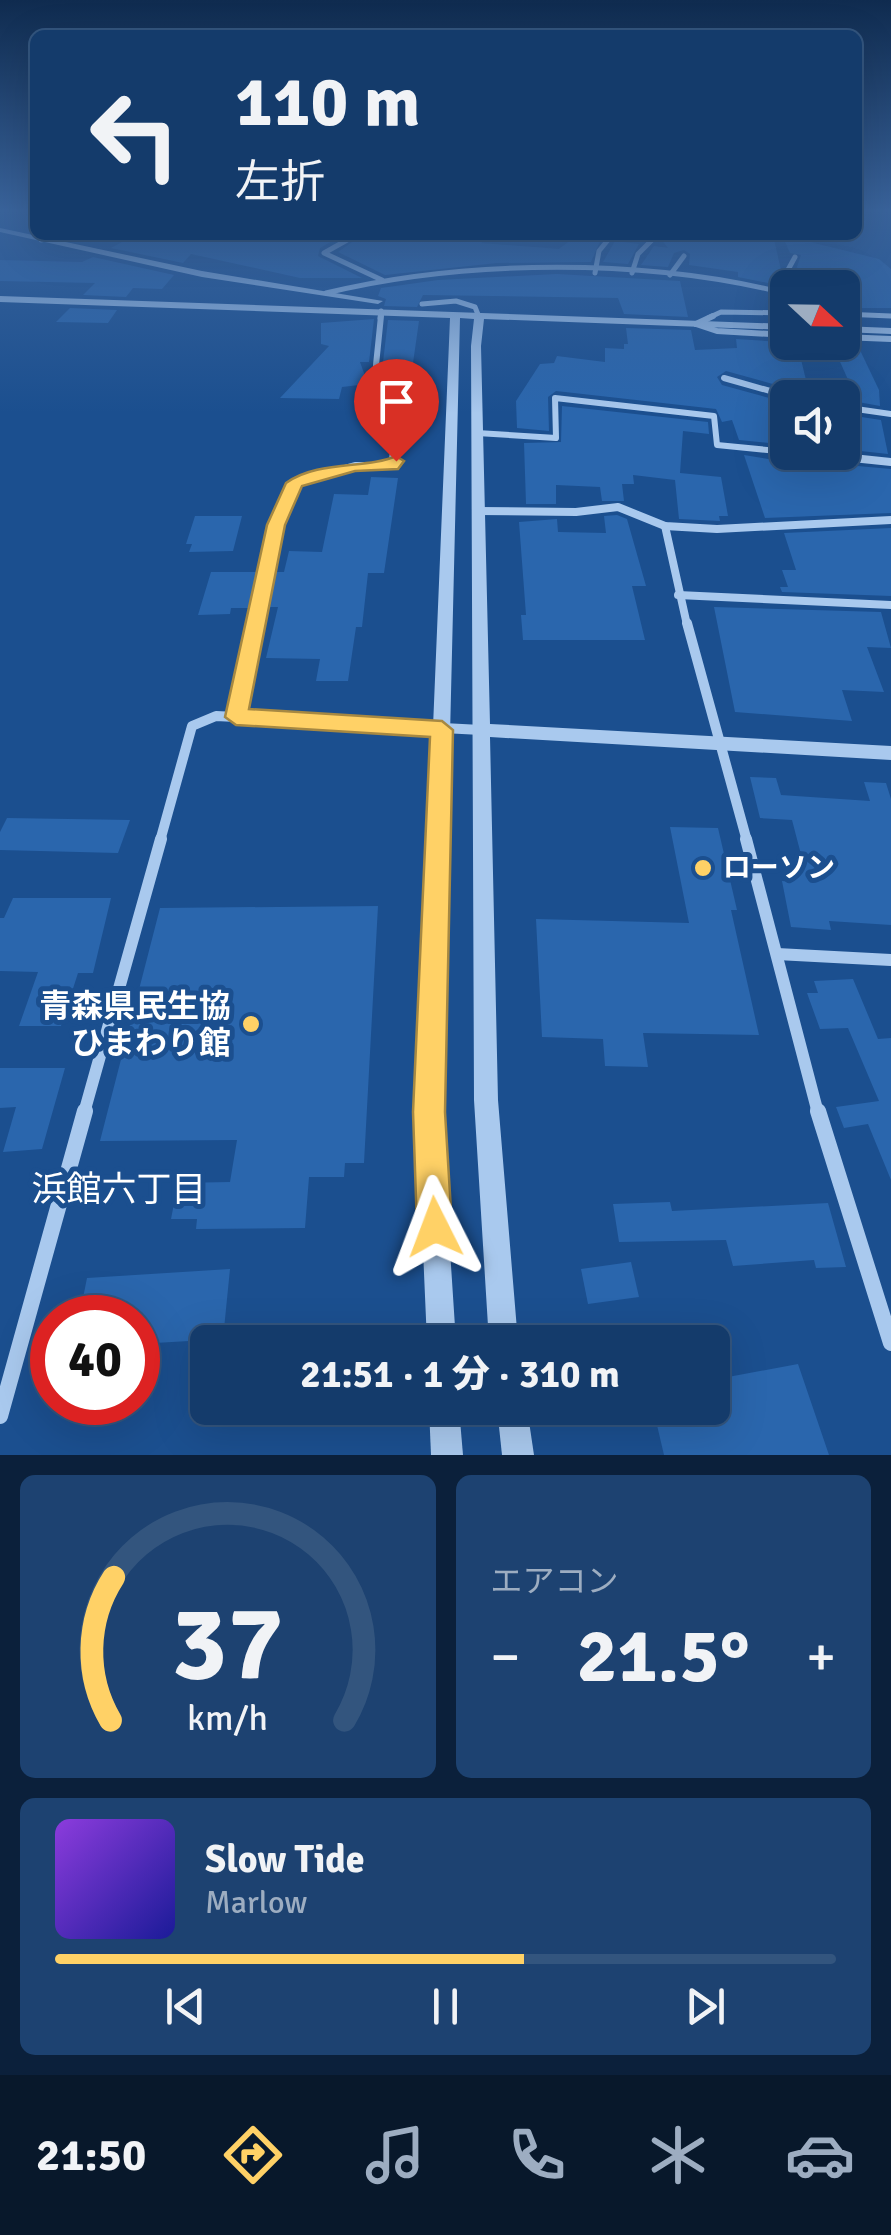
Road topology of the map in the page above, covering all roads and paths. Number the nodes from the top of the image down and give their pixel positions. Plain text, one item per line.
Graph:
1 (226, 278) edge
2 (377, 278) edge
3 (412, 278) edge
4 (690, 278) edge
5 (382, 280) junction
6 (770, 289) edge
7 (326, 294) junction
8 (0, 298) edge
9 (422, 304) junction
10 (381, 311) junction
11 (770, 313) edge
12 (454, 315) junction
13 (860, 315) edge
14 (479, 316) junction
15 (891, 316) edge
16 (696, 324) junction
17 (770, 326) edge
18 (860, 330) edge
19 (891, 331) edge
20 (770, 334) edge
21 (860, 338) edge
22 (891, 339) edge
23 (724, 378) dead end
24 (770, 391) edge
25 (860, 410) edge
26 (891, 414) edge
27 (477, 433) junction
28 (770, 450) edge
29 (860, 459) edge
30 (891, 462) edge
31 (478, 511) junction
32 (891, 520) edge
33 (665, 526) junction
34 (678, 595) junction
35 (891, 605) edge
36 (236, 717) junction
37 (442, 730) junction
38 (481, 730) junction
39 (722, 744) junction
40 (891, 753) edge
41 (777, 954) junction
42 (891, 960) edge
43 (440, 1325) edge
44 (503, 1325) edge
45 (891, 1343) edge
46 (0, 1416) edge
47 (445, 1425) edge
48 (514, 1425) edge
49 (447, 1455) edge
50 (518, 1455) edge

1 - 7 street
2 - 5 street
3 - 5 street
4 - 6 street
5 - 7 street
7 - 9 street
8 - 10 street
9 - 12 street
9 - 14 street
10 - 12 street
10 - 36 street
11 - 16 street
12 - 14 street
12 - 37 street
13 - 15 street
14 - 16 street
14 - 27 street
16 - 17 street
16 - 20 street
18 - 19 street
21 - 22 street
23 - 24 street
25 - 26 street
27 - 28 street
27 - 31 street
29 - 30 street
31 - 33 street
31 - 38 street
32 - 33 street
33 - 34 street
34 - 35 street
34 - 39 street
36 - 37 street
36 - 46 street
37 - 38 street
37 - 43 street
38 - 39 street
38 - 44 street
39 - 40 street
39 - 41 street
41 - 42 street
41 - 45 street
47 - 49 street
48 - 50 street

